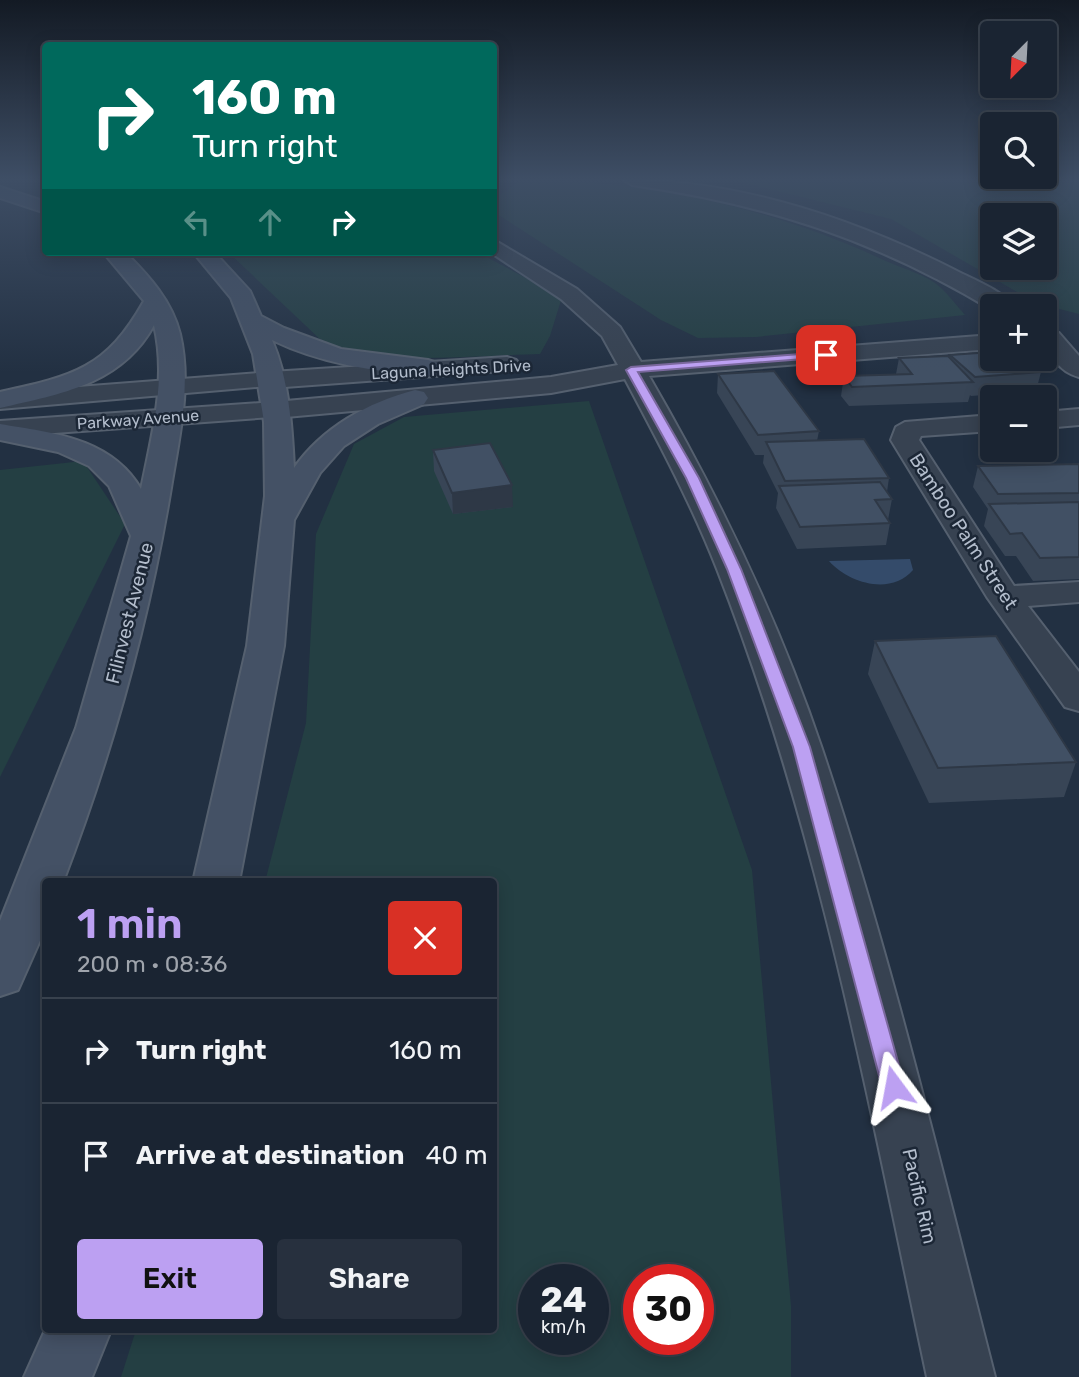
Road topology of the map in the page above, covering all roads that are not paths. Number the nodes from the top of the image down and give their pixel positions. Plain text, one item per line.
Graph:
1 (886, 244) edge
2 (497, 248) edge
3 (117, 256) edge
4 (207, 256) edge
5 (982, 294) edge
6 (155, 300) junction
7 (252, 320) junction
8 (1079, 336) edge
9 (1057, 337) edge
10 (1057, 340) edge
11 (980, 343) edge
12 (1057, 348) edge
13 (1079, 348) edge
14 (428, 368) junction
15 (1079, 369) edge
16 (631, 370) junction
17 (271, 380) junction
18 (415, 398) junction
19 (0, 400) edge
20 (171, 402) junction
21 (275, 410) junction
22 (1079, 418) edge
23 (1057, 419) edge
24 (980, 424) edge
25 (0, 430) edge
26 (279, 520) junction
27 (148, 539) junction
28 (1079, 592) edge
29 (1004, 597) junction
30 (1079, 699) edge
31 (217, 878) edge
32 (0, 976) edge
33 (77, 1333) edge
34 (58, 1377) edge
35 (961, 1377) edge

1 - 5 street
2 - 16 street, Pacific Rim
3 - 6 main road, Filinvest Avenue
4 - 7 main road
6 - 19 main road
6 - 20 main road, Filinvest Avenue
7 - 14 main road
7 - 17 main road
8 - 9 street
10 - 13 street
11 - 16 street, Laguna Heights Drive
12 - 15 street
14 - 16 street, Laguna Heights Drive
14 - 17 street, Laguna Heights Drive
16 - 18 street, Laguna Heights Drive
16 - 35 street, Pacific Rim
17 - 20 street, Parkway Avenue
17 - 21 main road
18 - 21 street, Laguna Heights Drive
18 - 26 main road
19 - 20 street, Parkway Avenue
20 - 21 street, Parkway Avenue
20 - 25 street, Parkway Avenue
20 - 27 main road, Filinvest Avenue
21 - 26 main road
22 - 23 street
24 - 29 street, Bamboo Palm Street
25 - 27 main road
26 - 31 main road
27 - 32 main road, Filinvest Avenue
28 - 29 street
29 - 30 street, Bamboo Palm Street
33 - 34 main road

